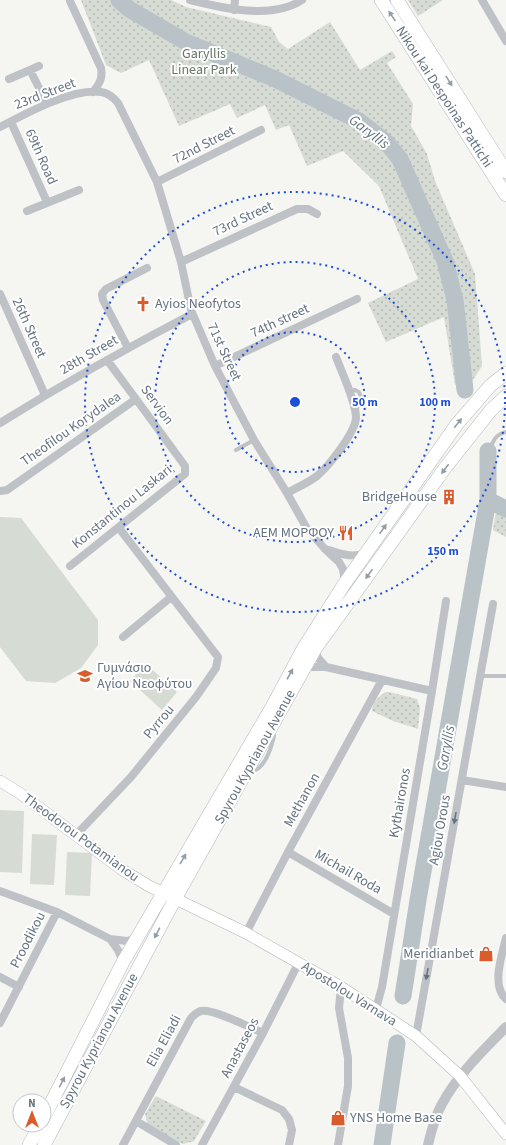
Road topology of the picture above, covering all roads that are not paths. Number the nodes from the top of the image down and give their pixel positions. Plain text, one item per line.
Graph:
1 (190, 0) edge
2 (236, 0) edge
3 (302, 0) edge
4 (381, 0) edge
5 (397, 0) edge
6 (482, 0) edge
7 (70, 1) dead end
8 (234, 10) junction
9 (506, 40) edge
10 (39, 66) dead end
11 (30, 70) junction
12 (9, 79) dead end
13 (92, 92) junction
14 (102, 92) joint
15 (47, 104) junction
16 (11, 122) junction
17 (0, 127) edge
18 (261, 130) dead end
19 (506, 172) edge
20 (157, 182) junction
21 (78, 190) dead end
22 (506, 195) edge
23 (47, 202) junction
24 (27, 211) dead end
25 (317, 214) dead end
26 (181, 262) junction
27 (147, 268) dead end
28 (0, 294) edge
29 (357, 299) dead end
30 (192, 314) junction
31 (128, 348) junction
32 (336, 357) dead end
33 (106, 360) junction
34 (215, 366) junction
35 (506, 374) edge
36 (45, 395) junction
37 (506, 396) edge
38 (136, 399) junction
39 (0, 423) edge
40 (506, 432) edge
41 (254, 440) junction
42 (236, 450) dead end
43 (185, 466) joint
44 (494, 489) dead end
45 (0, 490) edge
46 (287, 493) junction
47 (119, 528) junction
48 (324, 548) junction
49 (366, 554) junction
50 (70, 566) dead end
51 (345, 583) junction
52 (171, 597) junction
53 (446, 601) dead end
54 (493, 604) dead end
55 (123, 637) dead end
56 (316, 649) junction
57 (306, 667) junction
58 (326, 667) junction
59 (481, 676) junction
60 (506, 676) edge
61 (382, 680) junction
62 (432, 691) junction
63 (462, 780) junction
64 (0, 781) edge
65 (506, 788) edge
66 (76, 835) junction
67 (288, 852) junction
68 (0, 891) edge
69 (163, 893) junction
70 (175, 899) junction
71 (58, 912) junction
72 (394, 914) junction
73 (246, 933) junction
74 (137, 938) junction
75 (506, 938) edge
76 (110, 939) junction
77 (123, 962) junction
78 (299, 962) junction
79 (0, 977) edge
80 (19, 987) junction
81 (341, 987) junction
82 (506, 999) edge
83 (376, 1009) junction
84 (0, 1023) edge
85 (506, 1027) edge
86 (263, 1033) junction
87 (416, 1036) junction
88 (460, 1076) junction
89 (234, 1087) junction
90 (52, 1101) edge
91 (136, 1121) junction
92 (36, 1133) edge
93 (506, 1134) edge
94 (30, 1145) edge
95 (44, 1145) edge
96 (122, 1145) edge
97 (176, 1145) edge
98 (202, 1145) edge
99 (289, 1145) edge
100 (338, 1145) edge
101 (428, 1145) edge

1 - 8 street
2 - 8 street
3 - 8 street
22 -> 4 main road, Nikou kai Despoinas Pattichi
5 -> 19 main road, Nikou kai Despoinas Pattichi
6 - 9 street
7 - 13 street
10 - 11 street
11 - 12 street
11 - 15 street
13 - 14 street, 23rd Street
13 - 15 street, 23rd Street
14 - 20 street, 71st Street
15 - 16 street, 23rd Street
16 - 17 street, 23rd Street
16 - 23 street, 69th Road
18 - 20 street, 72nd Street
20 - 26 street, 71st Street
21 - 23 street, 69th Road
23 - 24 street, 69th Road
25 - 26 street, 73rd Street
26 - 30 street, 71st Street
27 - 31 street
28 - 36 street, 26th Street
29 - 34 street, 74th street
30 - 31 street, 28th Street
30 - 34 street, 71st Street
31 - 33 street, 28th Street
32 - 46 street
33 - 36 street, 28th Street
33 - 38 street, Servion
34 - 41 street, 71st Street
49 -> 35 main road, Spyrou Kyprianou Avenue
36 - 39 street, 28th Street
37 -> 56 main road, Spyrou Kyprianou Avenue
38 - 43 street, Servion
38 - 45 street, Theofilou Korydalea
40 - 44 lane
41 - 42 lane
41 - 46 street, 71st Street
43 - 47 street, Konstantinou Laskari
46 - 48 street, 71st Street
47 - 50 street, Konstantinou Laskari
47 - 52 street, Pyrrou
48 - 49 street, 71st Street
48 - 51 street, 71st Street
49 - 51 main road, Spyrou Kyprianou Avenue
69 -> 51 main road, Spyrou Kyprianou Avenue
52 - 55 street
52 - 66 street, Pyrrou
53 - 62 street, Kythaironos
54 - 59 street, Agiou Orous
56 - 57 main road, Spyrou Kyprianou Avenue
56 - 58 street
57 - 58 street
57 - 70 main road, Spyrou Kyprianou Avenue
58 - 61 street
59 - 60 lane
59 - 63 street, Agiou Orous
61 - 62 street
61 - 67 street, Methanon
62 - 72 street, Kythaironos
63 - 65 street
63 -> 87 street, Agiou Orous
64 - 66 main road, Theodorou Potamianou
66 - 69 main road, Theodorou Potamianou
67 - 72 street, Michail Roda
67 - 73 street, Methanon
68 - 71 street
69 - 70 main road, Apostolou Varnava
69 - 74 main road, Spyrou Kyprianou Avenue
70 - 73 main road, Apostolou Varnava
70 -> 95 main road, Spyrou Kyprianou Avenue
71 - 76 street
71 - 80 street, Proodikou
72 - 83 street, Kythaironos
73 - 78 main road, Apostolou Varnava
74 - 76 street
74 - 77 main road, Spyrou Kyprianou Avenue
75 - 82 street
76 - 77 street
90 -> 77 main road, Spyrou Kyprianou Avenue
78 - 81 main road, Apostolou Varnava
78 - 86 street, Anastaseos
79 - 80 street
80 - 84 street, Proodikou
81 - 83 main road, Apostolou Varnava
81 - 100 street
83 - 87 main road, Apostolou Varnava
85 - 88 street
86 - 89 street, Anastaseos
86 - 91 street, Elia Eliadi
87 - 88 main road, Apostolou Varnava
88 - 93 main road, Apostolou Varnava
88 - 101 street
89 - 98 street, Anastaseos
89 - 99 street
91 - 96 street, Elia Eliadi
91 - 97 street
92 - 94 main road

